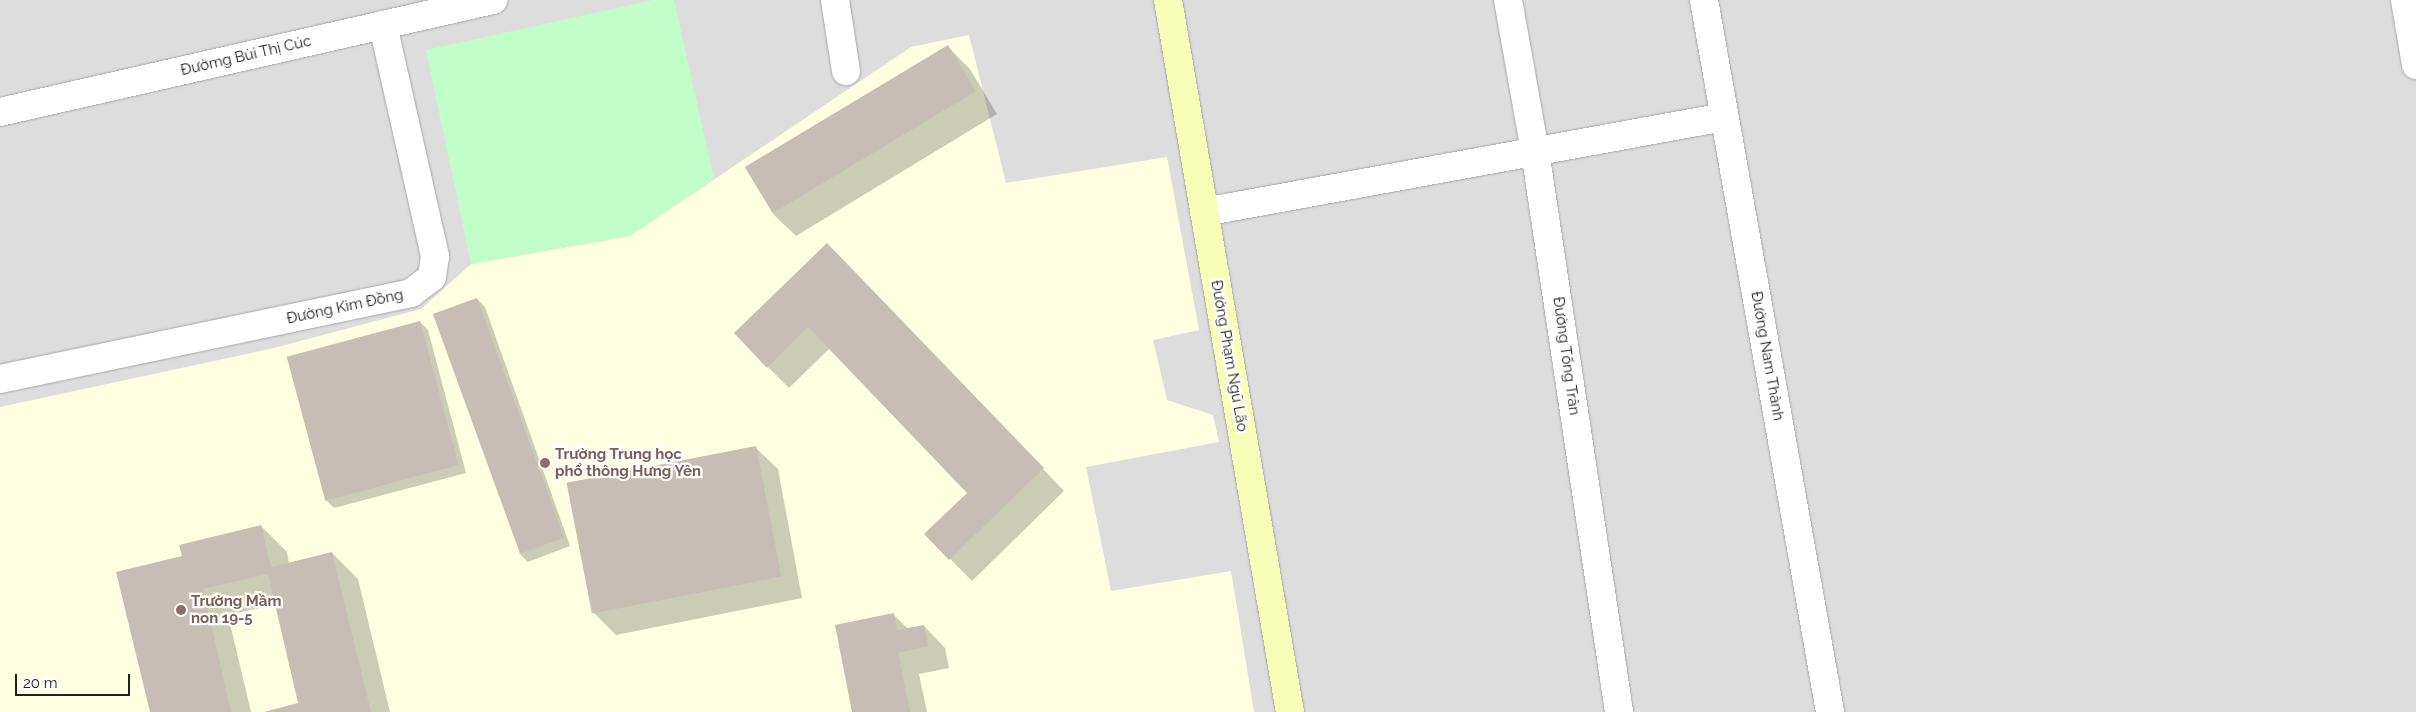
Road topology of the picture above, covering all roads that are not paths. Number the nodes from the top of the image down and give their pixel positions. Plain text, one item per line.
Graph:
1 (493, 0) edge
2 (835, 0) edge
3 (1168, 0) edge
4 (1508, 0) edge
5 (1704, 0) edge
6 (2405, 0) edge
7 (383, 25) junction
8 (2416, 65) edge
9 (846, 71) dead end
10 (0, 112) edge
11 (1724, 116) junction
12 (1535, 151) junction
13 (1204, 212) junction
14 (0, 379) edge
15 (1290, 712) edge
16 (1619, 712) edge
17 (1830, 712) edge

1 - 7 street, Đườmg Bùi Thị Cúc
2 - 9 street
3 - 13 street, Đường Phạm Ngũ Lão
4 - 12 street, Đường Tống Trân
5 - 11 street, Đường Nam Thành
6 - 8 street
7 - 10 street, Đườmg Bùi Thị Cúc
7 - 14 street, Đường Kim Đồng
11 - 12 street
11 - 17 street, Đường Nam Thành
12 - 13 street
12 - 16 street, Đường Tống Trân
13 - 15 street, Đường Phạm Ngũ Lão

